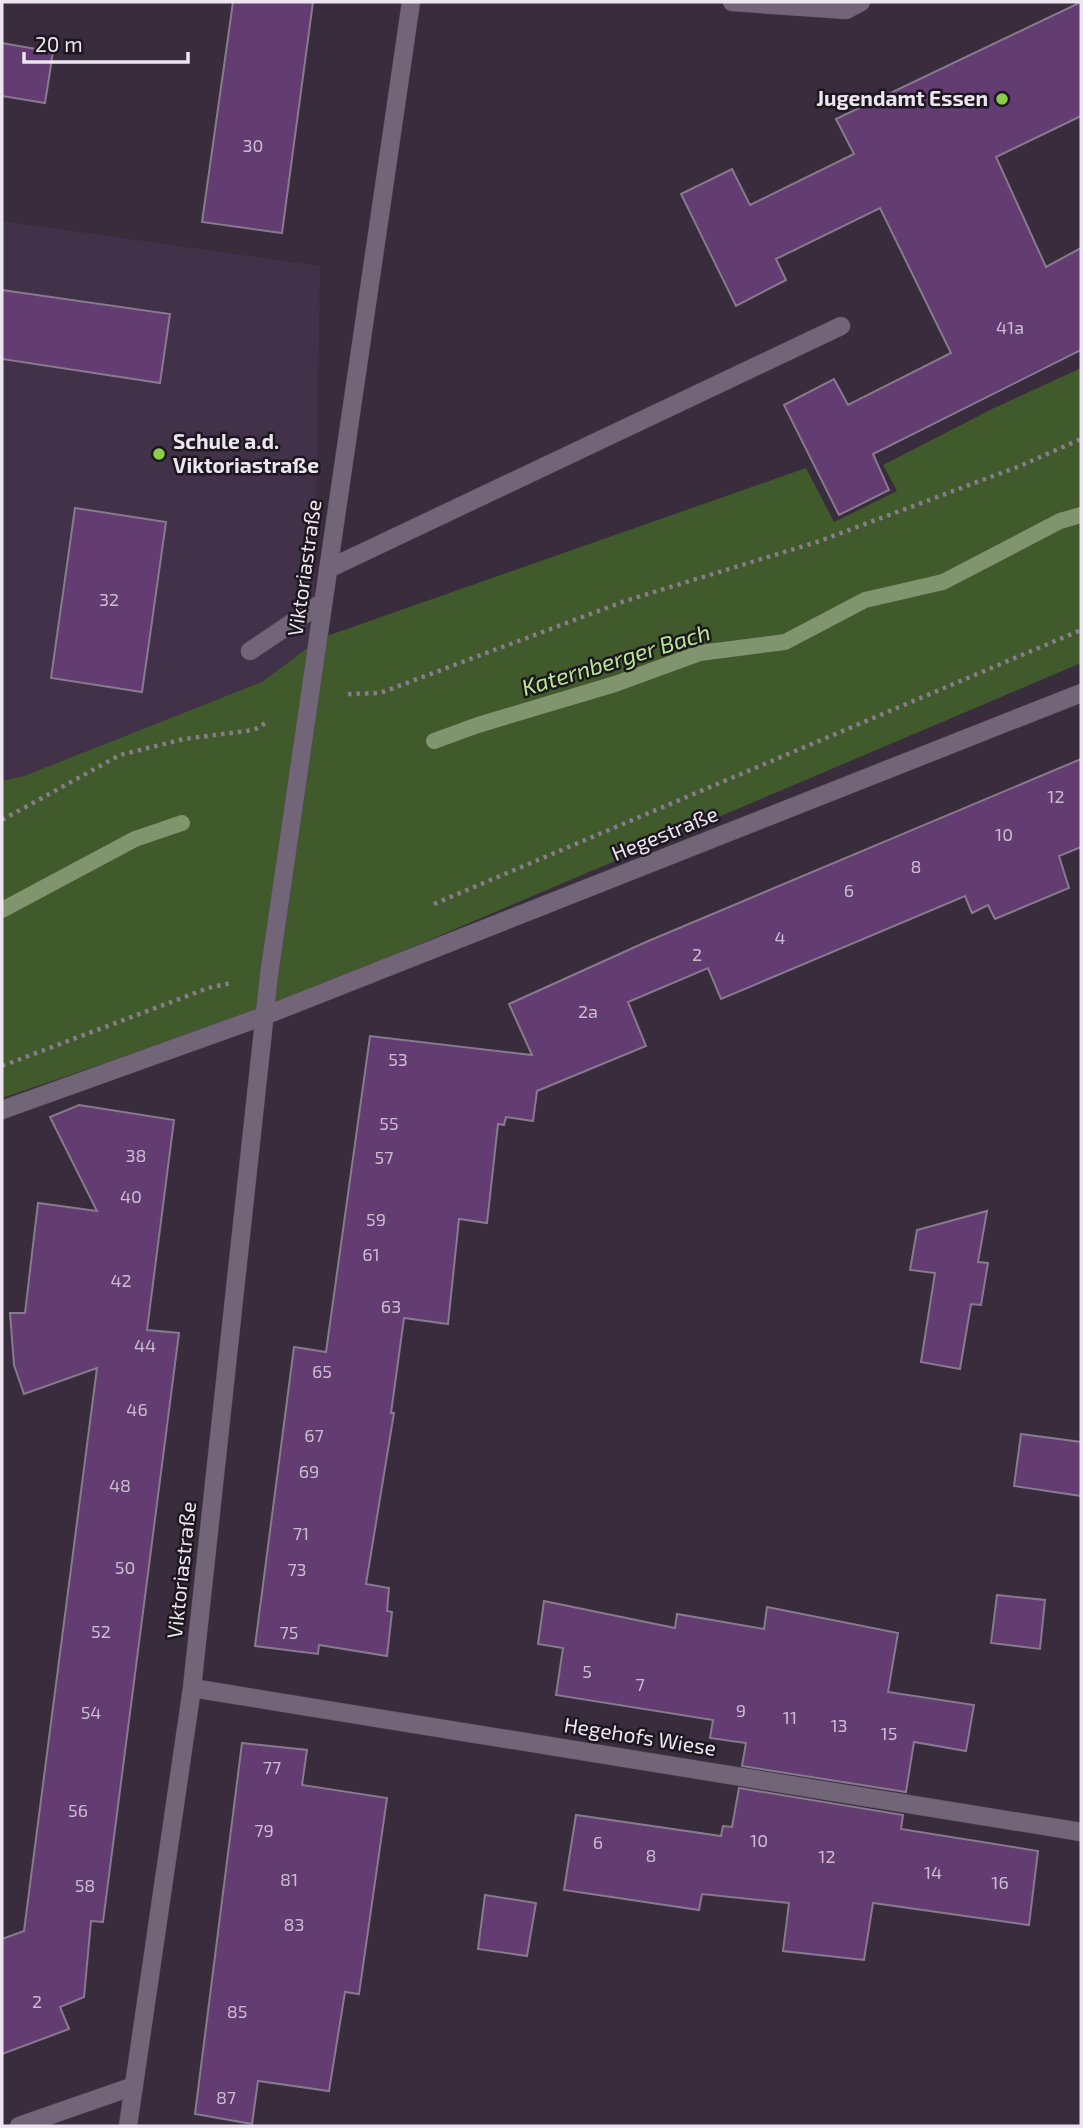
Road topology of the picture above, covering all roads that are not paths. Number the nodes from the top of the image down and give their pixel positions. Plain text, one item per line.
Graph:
1 (411, 2) edge
2 (732, 2) edge
3 (861, 2) edge
4 (841, 326) dead end
5 (328, 569) junction
6 (323, 602) junction
7 (250, 651) dead end
8 (1081, 693) edge
9 (264, 1016) junction
10 (2, 1110) edge
11 (192, 1688) junction
12 (1081, 1832) edge
13 (134, 2086) junction
14 (19, 2126) edge
15 (128, 2126) edge

1 - 5 street, Viktoriastraße
2 - 3 street
4 - 5 street
5 - 6 street, Viktoriastraße
6 - 7 street
6 - 9 street, Viktoriastraße
8 - 9 street, Hegestraße
9 - 10 street
9 - 11 street, Viktoriastraße
11 - 12 street, Hegehofs Wiese
11 - 13 street, Viktoriastraße
13 - 14 street
13 - 15 street, Viktoriastraße

